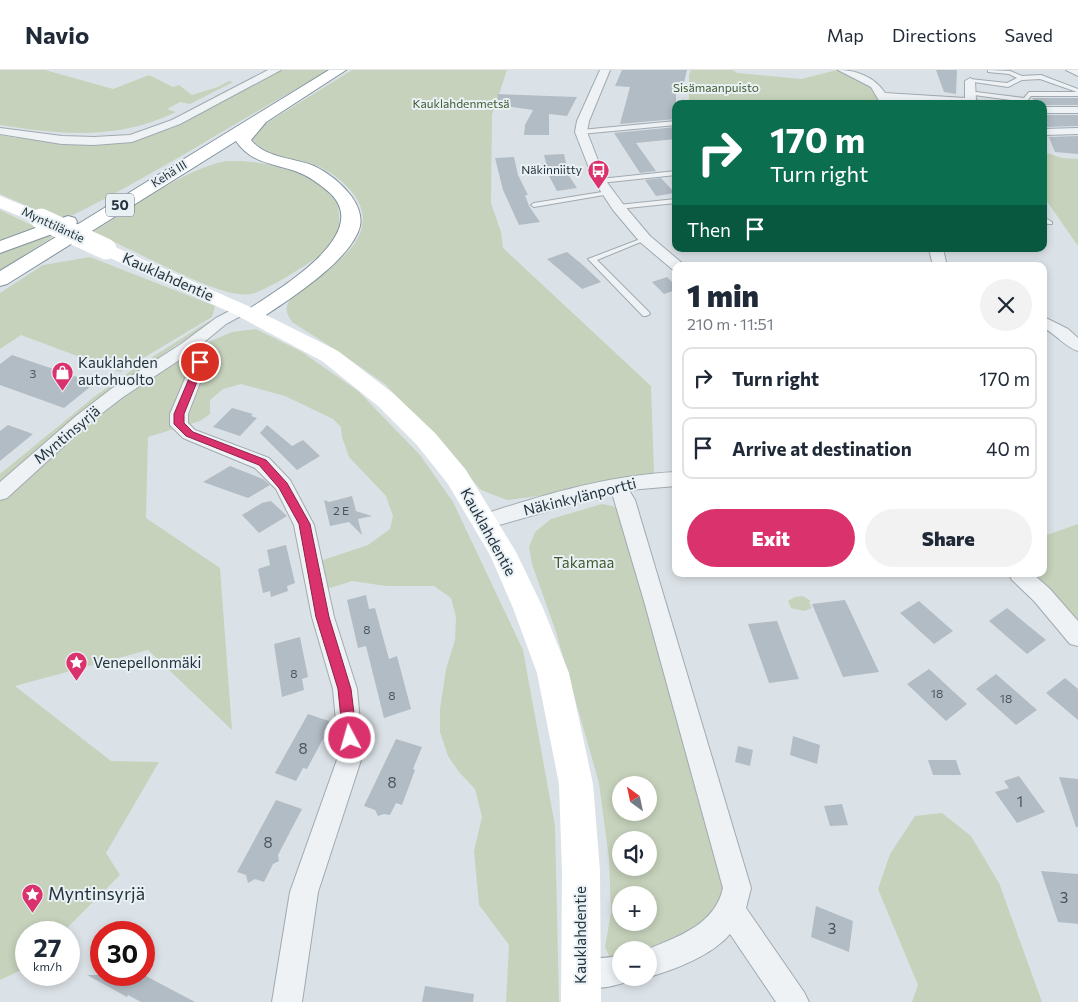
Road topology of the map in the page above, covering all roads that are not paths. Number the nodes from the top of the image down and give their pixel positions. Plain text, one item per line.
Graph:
1 (267, 70) edge
2 (276, 70) edge
3 (339, 70) edge
4 (605, 70) edge
5 (843, 70) edge
6 (1070, 70) edge
7 (990, 71) edge
8 (1078, 73) edge
9 (1021, 78) junction
10 (970, 81) joint
11 (1012, 83) junction
12 (1017, 87) dead end
13 (1023, 90) dead end
14 (1078, 92) edge
15 (1029, 94) junction
16 (886, 100) edge
17 (977, 100) edge
18 (210, 104) junction
19 (1047, 110) edge
20 (1078, 110) edge
21 (263, 116) junction
22 (672, 123) edge
23 (1078, 130) edge
24 (0, 131) edge
25 (581, 132) junction
26 (1047, 132) edge
27 (194, 158) junction
28 (270, 158) junction
29 (672, 174) edge
30 (160, 180) junction
31 (600, 181) junction
32 (608, 193) junction
33 (672, 200) edge
34 (0, 201) edge
35 (534, 204) dead end
36 (618, 207) junction
37 (645, 239) junction
38 (0, 247) edge
39 (106, 249) joint
40 (672, 262) edge
41 (0, 280) edge
42 (247, 312) junction
43 (646, 314) dead end
44 (1047, 324) edge
45 (1078, 346) edge
46 (187, 348) junction
47 (672, 479) edge
48 (617, 485) junction
49 (0, 493) edge
50 (485, 521) junction
51 (1022, 577) edge
52 (1078, 637) edge
53 (731, 911) junction
54 (657, 960) edge
55 (612, 972) edge
56 (582, 973) junction
57 (287, 1002) edge
58 (581, 1002) edge
59 (794, 1002) edge

1 - 18 street
2 - 18 street
3 - 21 main road, Kehä III / 50
4 - 25 street
5 - 16 street
6 - 8 street
7 - 9 lane
9 - 11 lane
9 - 14 lane
10 - 11 lane
10 - 17 street
11 - 12 lane
13 - 15 lane
14 - 15 lane
15 - 17 lane
16 - 17 street
18 - 24 street
19 - 20 street
21 - 27 main road, Kehä III / 50
21 - 28 main road
22 - 25 lane
23 - 26 street
25 - 31 street
27 - 30 main road, Kehä III / 50
27 - 38 main road
28 - 30 main road
28 - 42 main road
29 - 31 lane
30 - 41 main road, Kehä III / 50
31 - 32 street
32 - 35 lane
32 - 36 street
33 - 36 lane
34 - 39 main road, Mynttiläntie, bridge
36 - 37 street
37 - 40 street
37 - 43 lane
39 - 42 main road, Kauklahdentie
42 - 46 street, Myntinsyrjä
42 - 50 main road, Kauklahdentie
44 - 45 street
46 - 49 street, Myntinsyrjä
46 - 57 street
47 - 48 street, Näkinkylänportti
48 - 50 street, Näkinkylänportti
48 - 53 street
50 - 56 main road, Kauklahdentie
51 - 52 street
53 - 54 street
53 - 59 street
55 - 56 street
56 - 58 main road, Kauklahdentie

